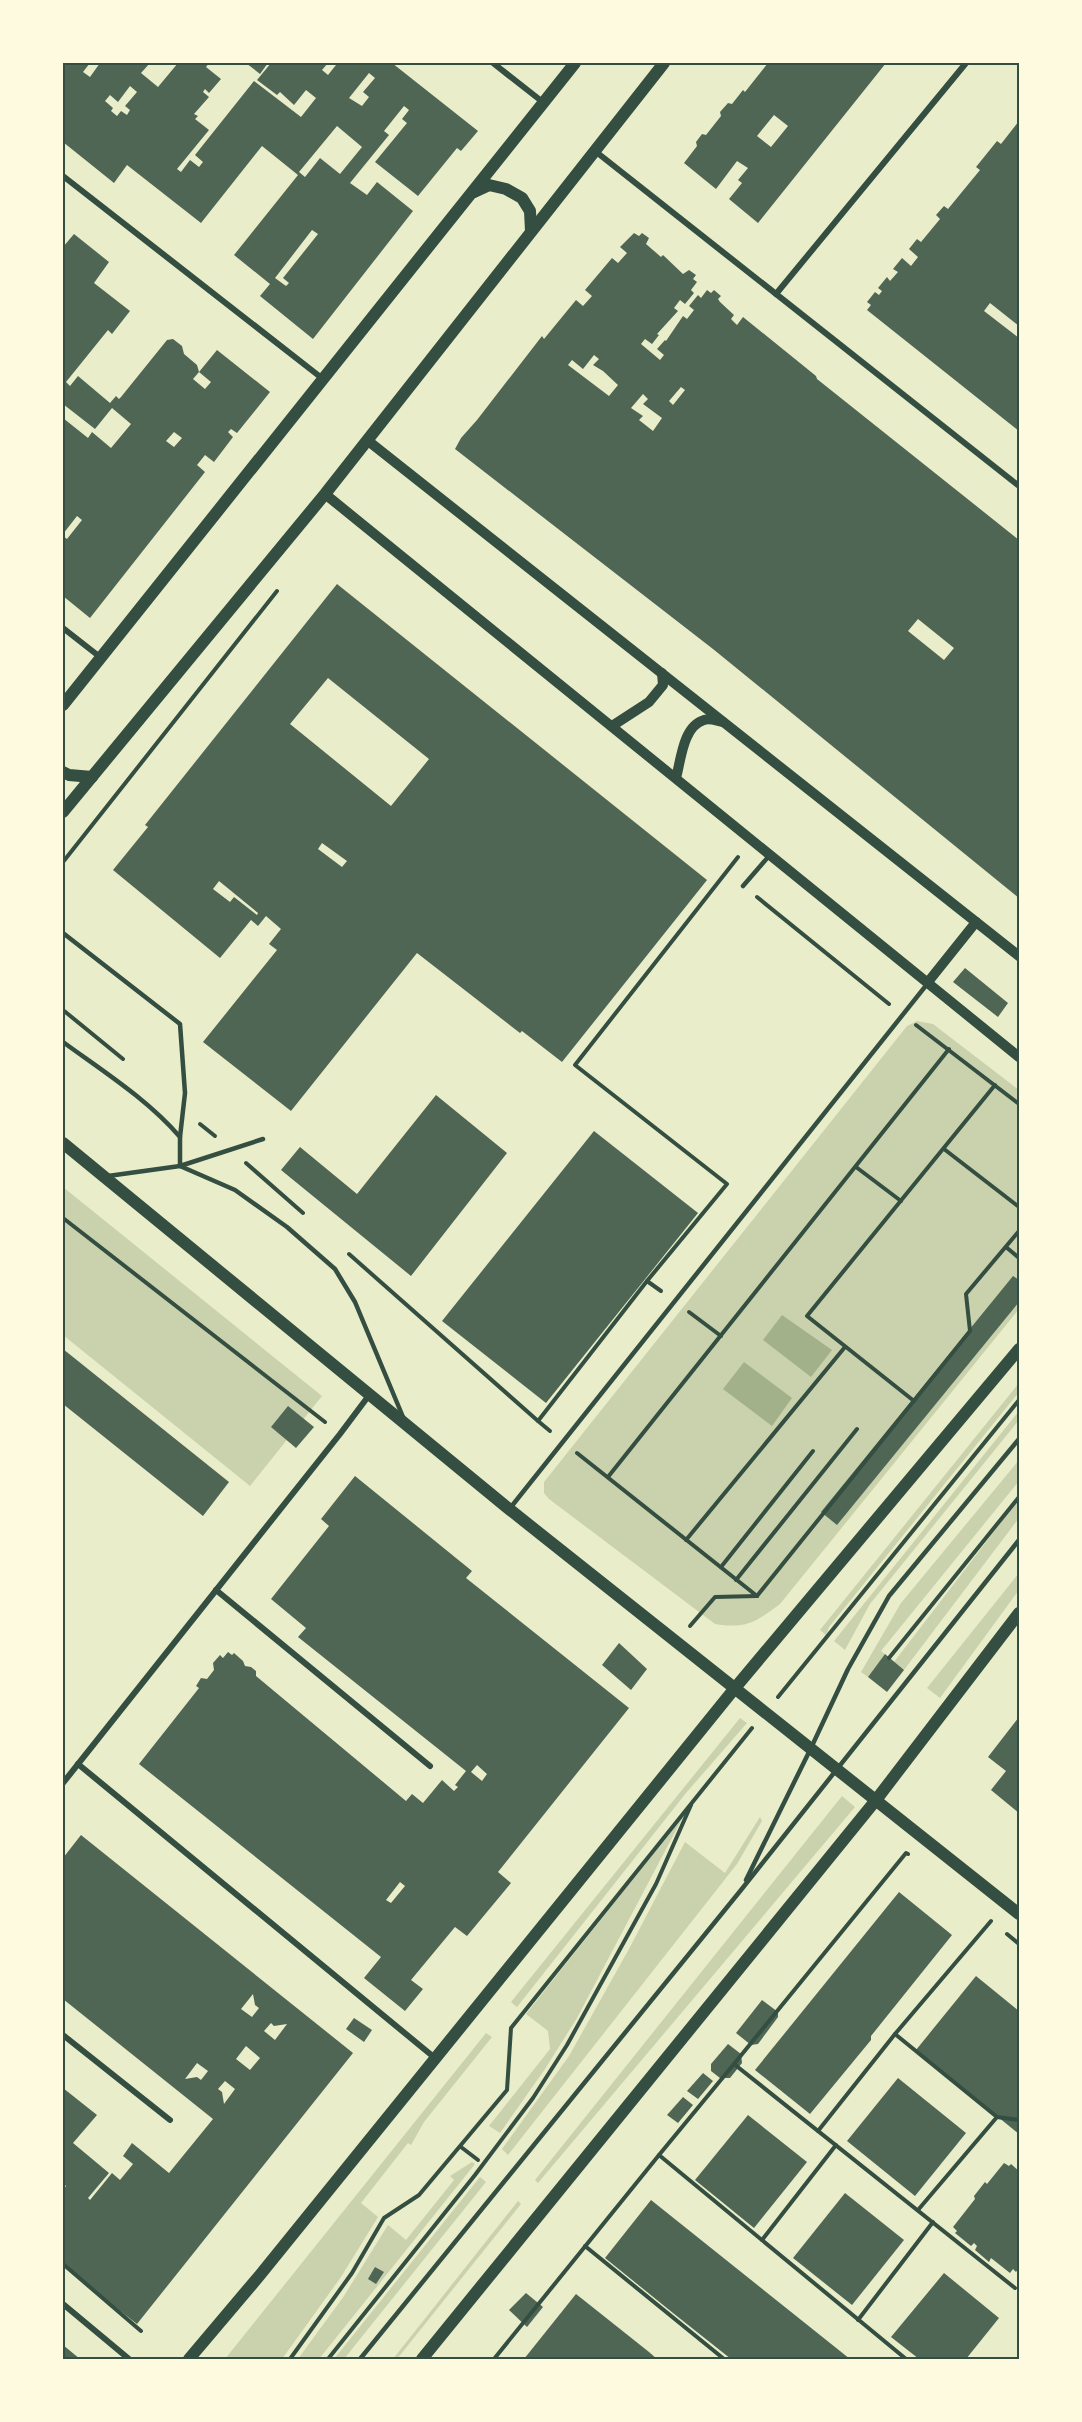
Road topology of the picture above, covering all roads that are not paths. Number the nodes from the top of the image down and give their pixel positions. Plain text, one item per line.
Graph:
1 (493, 63) edge
2 (575, 63) edge
3 (664, 63) edge
4 (966, 63) edge
5 (543, 103) junction
6 (595, 150) junction
7 (63, 176) edge
8 (471, 193) junction
9 (531, 231) junction
10 (776, 294) junction
11 (322, 379) junction
12 (367, 440) junction
13 (1019, 486) edge
14 (325, 494) junction
15 (63, 628) edge
16 (100, 657) junction
17 (662, 673) junction
18 (63, 705) edge
19 (723, 722) junction
20 (612, 726) junction
21 (63, 772) edge
22 (92, 777) junction
23 (676, 778) junction
24 (63, 812) edge
25 (770, 855) junction
26 (743, 886) road end
27 (976, 922) junction
28 (63, 933) edge
29 (1019, 957) edge
30 (928, 982) junction
31 (63, 1042) edge
32 (1019, 1057) edge
33 (180, 1137) junction
34 (263, 1139) dead end
35 (63, 1143) edge
36 (180, 1166) junction
37 (105, 1177) junction
38 (1019, 1349) edge
39 (370, 1393) junction
40 (404, 1421) junction
41 (1019, 1439) edge
42 (509, 1509) junction
43 (1019, 1540) edge
44 (216, 1590) junction
45 (1019, 1613) edge
46 (735, 1688) junction
47 (811, 1748) junction
48 (78, 1764) junction
49 (430, 1766) dead end
50 (837, 1769) junction
51 (63, 1783) edge
52 (876, 1800) junction
53 (741, 1890) junction
54 (1019, 1914) edge
55 (63, 2035) edge
56 (435, 2058) junction
57 (170, 2120) dead end
58 (63, 2304) edge
59 (129, 2359) edge
60 (189, 2359) edge
61 (360, 2359) edge
62 (422, 2359) edge

1 - 5 street
2 - 5 main road
3 - 6 main road
4 - 10 street
5 - 8 main road
6 - 9 main road
6 - 10 street
7 - 11 street
8 - 9 main road
8 - 11 main road
9 - 12 main road
10 - 13 street
11 - 16 main road
12 - 14 main road
12 - 17 street
14 - 20 street
14 - 22 main road
15 - 16 street
16 - 18 main road
17 - 19 street
17 - 20 street
19 - 23 street
19 - 27 street
20 - 23 street
21 - 22 main road
22 - 24 main road
23 - 25 street
25 - 26 lane
25 - 30 street
27 - 29 street
27 - 30 street
28 - 33 lane
30 - 32 street
30 - 42 lane
31 - 33 lane
33 - 36 lane
34 - 36 lane
35 - 37 main road
36 - 37 lane
36 - 40 lane
37 - 39 main road
38 - 46 main road
39 - 40 main road
39 - 44 street
40 - 42 main road
41 - 47 lane
42 - 46 main road
43 - 50 lane
44 - 48 street
44 - 49 street
45 - 52 main road
46 - 47 main road
46 - 56 main road
47 - 50 main road
47 - 53 lane
48 - 51 street
48 - 56 street
50 - 52 main road
50 - 53 lane
52 - 54 main road
52 - 62 main road
53 - 61 lane
55 - 57 street
56 - 60 main road
58 - 59 street

